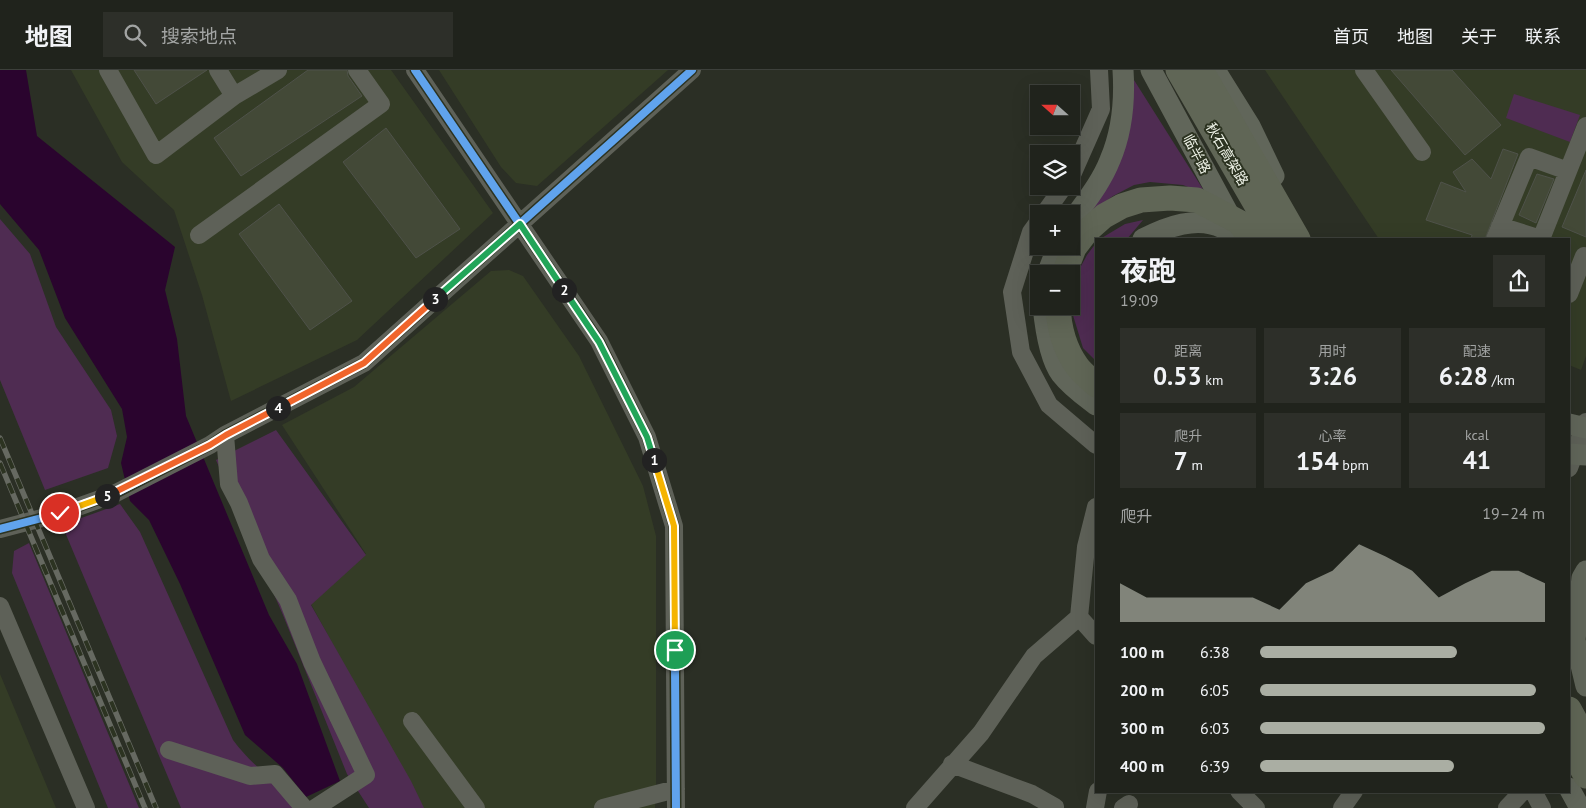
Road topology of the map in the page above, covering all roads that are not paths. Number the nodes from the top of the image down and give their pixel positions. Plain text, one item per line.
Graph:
1 (108, 70) edge
2 (218, 70) edge
3 (278, 70) edge
4 (358, 70) edge
5 (415, 70) edge
6 (692, 70) edge
7 (1099, 70) edge
8 (1123, 70) edge
9 (1151, 70) edge
10 (1178, 70) edge
11 (1201, 70) edge
12 (1215, 70) edge
13 (1364, 70) edge
14 (234, 96) junction
15 (1586, 126) edge
16 (1422, 152) dead end
17 (1080, 157) edge
18 (1568, 170) junction
19 (1080, 209) edge
20 (520, 224) junction
21 (1498, 232) edge
22 (1030, 235) edge
23 (200, 236) dead end
24 (1146, 238) edge
25 (1240, 238) edge
26 (1241, 238) edge
27 (1251, 238) edge
28 (1275, 238) edge
29 (1297, 238) edge
30 (1306, 238) edge
31 (1535, 238) edge
32 (1541, 238) edge
33 (1579, 254) edge
34 (1067, 265) edge
35 (1570, 290) edge
36 (1045, 315) edge
37 (1059, 315) edge
38 (1095, 384) edge
39 (1095, 404) edge
40 (1586, 422) edge
41 (1570, 424) edge
42 (1586, 428) edge
43 (226, 435) junction
44 (1570, 438) edge
45 (1586, 438) edge
46 (1095, 444) edge
47 (1570, 454) edge
48 (1586, 455) edge
49 (1570, 465) edge
50 (1095, 511) edge
51 (0, 529) edge
52 (1586, 571) edge
53 (0, 606) edge
54 (1079, 617) junction
55 (1095, 635) edge
56 (1570, 675) edge
57 (1586, 686) edge
58 (1586, 703) edge
59 (1570, 711) edge
60 (412, 721) dead end
61 (1586, 740) edge
62 (1570, 747) edge
63 (169, 750) dead end
64 (952, 764) junction
65 (1586, 776) edge
66 (676, 789) junction
67 (1570, 790) edge
68 (1098, 793) edge
69 (1241, 793) edge
70 (1353, 793) edge
71 (1521, 793) edge
72 (1534, 793) edge
73 (312, 807) edge
74 (1055, 807) edge
75 (86, 808) edge
76 (476, 808) edge
77 (603, 808) edge
78 (676, 808) edge
79 (915, 808) edge
80 (1096, 808) edge
81 (1256, 808) edge
82 (1342, 808) edge
83 (1507, 808) edge
84 (1542, 808) edge
85 (1580, 808) edge

1 - 14 street
2 - 14 street
3 - 14 street
4 - 23 street
5 - 20 street
6 - 20 street
7 - 17 street
8 - 19 main road
9 - 26 main road, 临半路
10 - 28 highway, 秋石高架路
11 - 29 highway, 秋石高架路
12 - 30 main road
13 - 16 street
15 - 18 street
18 - 21 street
18 - 32 street
20 - 43 street
20 - 66 street
21 - 31 street
22 - 46 street
24 - 25 main road
27 - 34 highway
33 - 35 street
36 - 39 main road
37 - 38 highway
40 - 49 street
41 - 42 main road
43 - 51 street
43 - 73 street
44 - 45 main road
47 - 48 main road
50 - 54 street
52 - 57 main road
53 - 75 street
54 - 55 street
54 - 64 street
56 - 58 main road
59 - 61 highway
60 - 76 street
62 - 65 highway
63 - 73 street
64 - 74 street
64 - 79 street
66 - 77 street
66 - 78 street
67 - 85 main road
68 - 80 street
69 - 81 street
70 - 82 street
71 - 83 street
72 - 84 street

